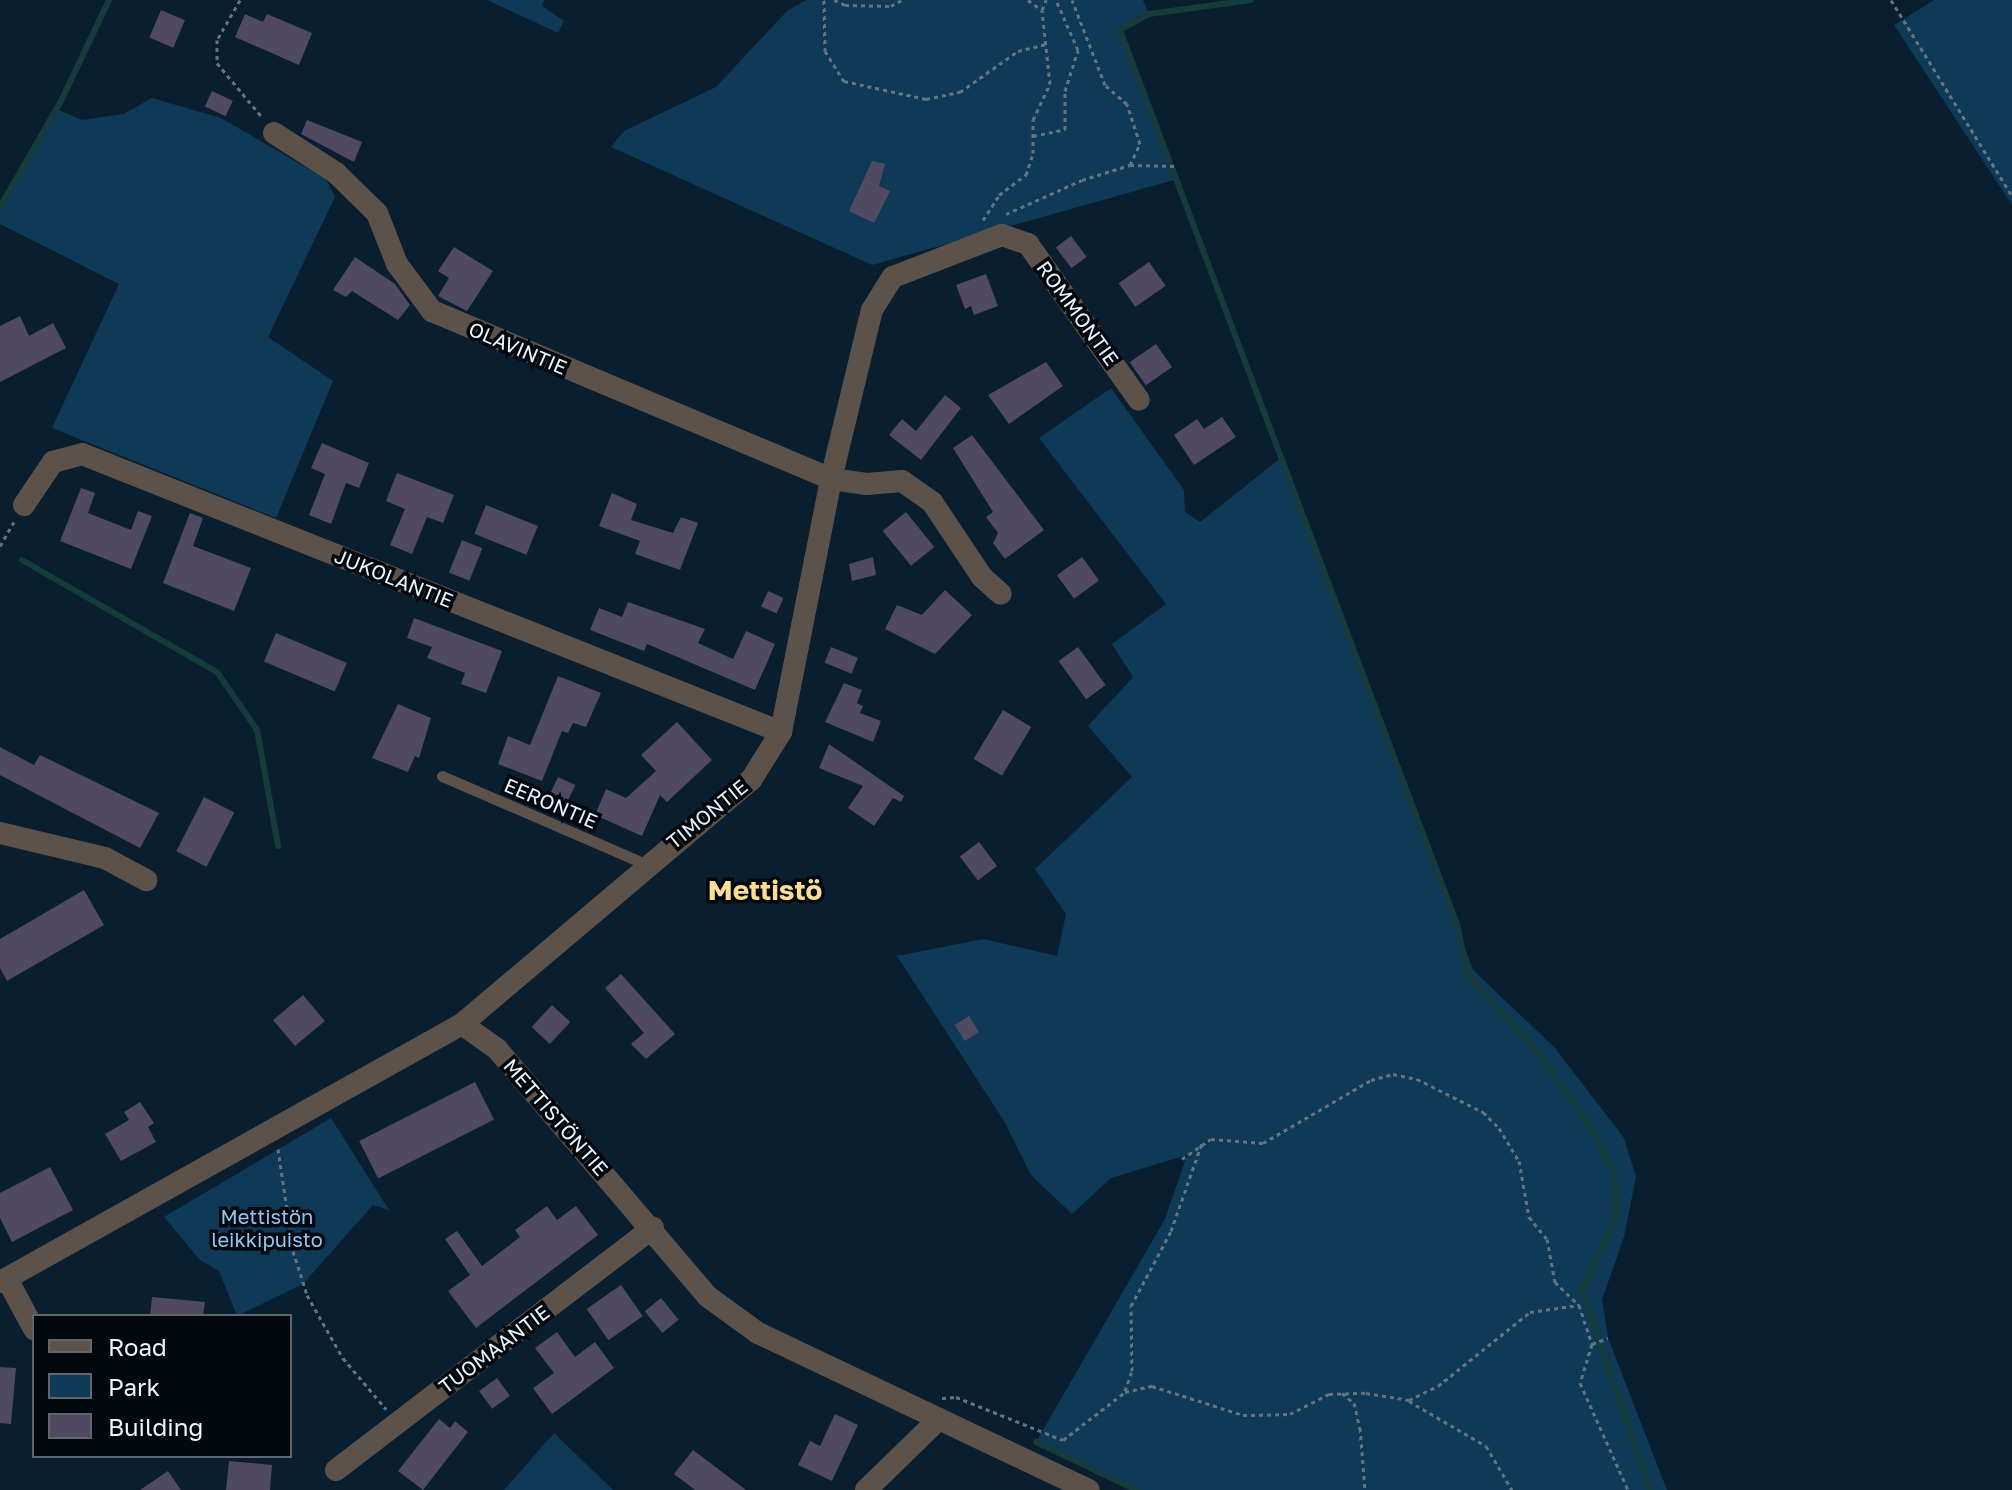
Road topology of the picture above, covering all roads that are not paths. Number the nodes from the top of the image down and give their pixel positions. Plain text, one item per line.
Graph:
1 (274, 133) road end
2 (1139, 400) dead end
3 (831, 479) junction
4 (24, 505) road end
5 (1001, 594) dead end
6 (781, 732) junction
7 (442, 776) dead end
8 (0, 833) edge
9 (645, 864) junction
10 (146, 880) dead end
11 (462, 1024) junction
12 (653, 1228) junction
13 (4, 1282) edge
14 (32, 1326) edge
15 (935, 1417) junction
16 (336, 1470) dead end
17 (866, 1490) edge
18 (1089, 1490) edge

1 - 3 street, OLAVINTIE
2 - 3 street, ROMMONTIE
3 - 5 street, OLAVINTIE
3 - 6 street, TIMONTIE
4 - 6 street, JUKOLANTIE
6 - 9 street, TIMONTIE
7 - 9 lane, EERONTIE
8 - 10 street
9 - 11 street, TIMONTIE
11 - 12 street, METTISTÖNTIE
11 - 13 street
12 - 15 street, METTISTÖNTIE
12 - 16 street, TUOMAANTIE
13 - 14 street
15 - 17 street
15 - 18 street, METTISTÖNTIE

